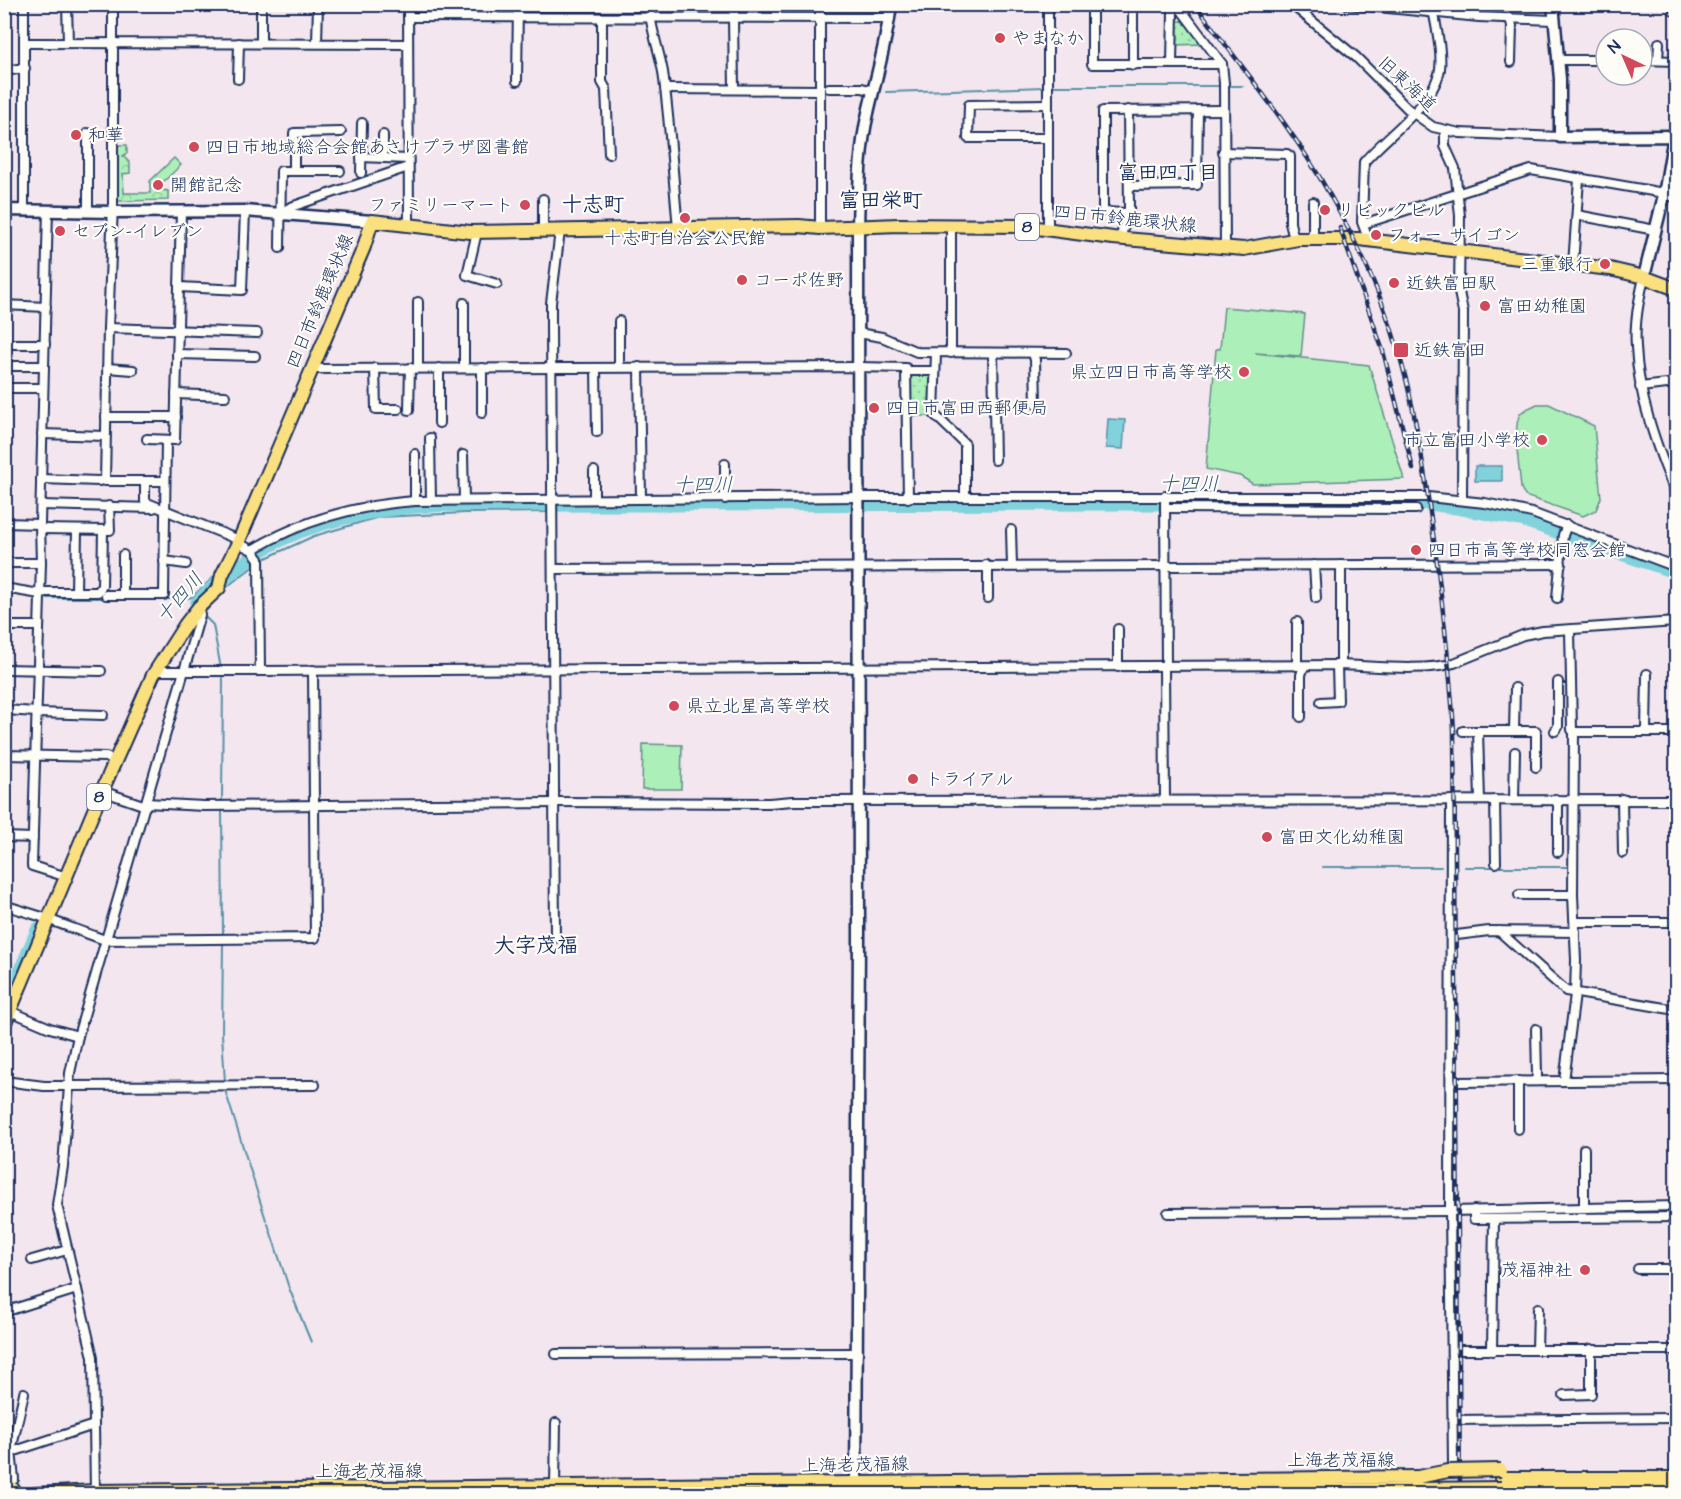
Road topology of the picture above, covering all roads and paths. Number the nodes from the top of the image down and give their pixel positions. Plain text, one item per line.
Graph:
1 (24, 4) edge
2 (68, 4) edge
3 (113, 4) edge
4 (261, 4) edge
5 (318, 4) edge
6 (408, 4) edge
7 (493, 4) edge
8 (518, 4) edge
9 (649, 4) edge
10 (734, 4) edge
11 (777, 4) edge
12 (820, 4) edge
13 (891, 4) edge
14 (1048, 4) edge
15 (1092, 4) edge
16 (1133, 4) edge
17 (1177, 4) edge
18 (1291, 4) edge
19 (1347, 4) edge
20 (1432, 4) edge
21 (1553, 4) edge
22 (1433, 14) junction
23 (408, 17) junction
24 (494, 17) junction
25 (518, 17) junction
26 (649, 17) junction
27 (602, 18) junction
28 (734, 18) junction
29 (777, 18) junction
30 (820, 18) junction
31 (890, 18) junction
32 (1510, 18) junction
33 (1553, 20) junction
34 (68, 43) junction
35 (113, 43) junction
36 (261, 43) junction
37 (317, 43) junction
38 (1659, 43) dead end
39 (24, 44) junction
40 (239, 44) junction
41 (408, 44) junction
42 (1558, 60) junction
43 (1594, 60) edge
44 (1654, 60) edge
45 (1658, 60) junction
46 (1677, 61) edge
47 (1511, 62) dead end
48 (1134, 64) junction
49 (1172, 64) junction
50 (1222, 64) junction
51 (25, 68) junction
52 (4, 71) edge
53 (238, 79) dead end
54 (517, 81) dead end
55 (829, 88) dead end
56 (665, 89) junction
57 (734, 89) junction
58 (820, 90) junction
59 (873, 91) junction
60 (1047, 104) junction
61 (1128, 110) junction
62 (1198, 110) junction
63 (1223, 110) junction
64 (1413, 114) junction
65 (362, 123) dead end
66 (1445, 131) junction
67 (341, 132) dead end
68 (88, 133) dead end
69 (383, 135) dead end
70 (1675, 136) edge
71 (1560, 137) junction
72 (1048, 138) junction
73 (1223, 152) junction
74 (609, 154) dead end
75 (361, 157) junction
76 (383, 157) junction
77 (408, 164) junction
78 (294, 171) junction
79 (340, 171) dead end
80 (361, 173) dead end
81 (1579, 179) junction
82 (1129, 186) junction
83 (1458, 193) junction
84 (1664, 194) junction
85 (1677, 197) edge
86 (543, 199) dead end
87 (1312, 202) dead end
88 (4, 210) edge
89 (24, 210) junction
90 (48, 210) junction
91 (88, 211) junction
92 (245, 211) junction
93 (113, 212) junction
94 (182, 212) junction
95 (281, 213) junction
96 (1127, 213) junction
97 (1577, 215) junction
98 (372, 221) junction
99 (1363, 224) junction
100 (409, 225) junction
101 (951, 225) junction
102 (678, 228) junction
103 (820, 228) junction
104 (858, 228) junction
105 (1048, 229) junction
106 (543, 231) junction
107 (560, 231) junction
108 (1655, 231) junction
109 (477, 232) junction
110 (1312, 238) junction
111 (1120, 239) junction
112 (1294, 239) junction
113 (1369, 241) junction
114 (280, 248) dead end
115 (1225, 248) junction
116 (1460, 250) junction
117 (1573, 265) junction
118 (1644, 278) junction
119 (497, 284) dead end
120 (179, 287) junction
121 (1677, 289) edge
122 (418, 302) dead end
123 (464, 303) dead end
124 (4, 305) edge
125 (46, 307) junction
126 (619, 321) dead end
127 (108, 328) junction
128 (178, 331) junction
129 (257, 333) dead end
130 (858, 333) junction
131 (4, 344) edge
132 (45, 344) junction
133 (936, 353) junction
134 (951, 353) junction
135 (993, 353) junction
136 (1033, 353) junction
137 (1066, 353) dead end
138 (177, 354) junction
139 (255, 356) dead end
140 (4, 366) edge
141 (44, 366) junction
142 (619, 367) junction
143 (639, 367) junction
144 (858, 367) junction
145 (107, 368) junction
146 (375, 368) junction
147 (414, 368) junction
148 (439, 368) junction
149 (464, 368) junction
150 (482, 368) junction
151 (551, 368) junction
152 (596, 368) junction
153 (312, 369) junction
154 (133, 370) dead end
155 (906, 371) junction
156 (934, 371) junction
157 (1677, 383) edge
158 (1640, 387) junction
159 (4, 388) edge
160 (43, 388) junction
161 (176, 394) junction
162 (225, 396) dead end
163 (1036, 404) dead end
164 (398, 409) dead end
165 (409, 410) dead end
166 (482, 413) dead end
167 (106, 417) junction
168 (176, 417) junction
169 (439, 423) dead end
170 (597, 432) dead end
171 (42, 434) junction
172 (105, 436) junction
173 (430, 438) dead end
174 (147, 439) dead end
175 (166, 440) junction
176 (415, 454) dead end
177 (463, 455) dead end
178 (995, 460) dead end
179 (725, 464) dead end
180 (594, 471) dead end
181 (105, 478) junction
182 (41, 479) junction
183 (145, 481) junction
184 (165, 481) junction
185 (1677, 494) edge
186 (965, 497) junction
187 (908, 498) junction
188 (552, 499) junction
189 (594, 499) junction
190 (641, 499) junction
191 (725, 499) junction
192 (859, 499) junction
193 (464, 500) junction
194 (1462, 500) junction
195 (415, 501) junction
196 (432, 501) junction
197 (1165, 502) junction
198 (41, 505) junction
199 (109, 506) junction
200 (164, 508) junction
201 (1416, 509) dead end
202 (4, 523) edge
203 (41, 527) junction
204 (1565, 529) junction
205 (77, 530) junction
206 (1011, 530) dead end
207 (103, 531) junction
208 (239, 541) junction
209 (252, 550) junction
210 (123, 555) dead end
211 (164, 561) junction
212 (4, 563) edge
213 (41, 563) junction
214 (186, 564) dead end
215 (1561, 564) junction
216 (1165, 565) junction
217 (1314, 565) junction
218 (1341, 565) junction
219 (986, 566) junction
220 (1012, 566) junction
221 (860, 567) junction
222 (1677, 567) edge
223 (553, 568) junction
224 (4, 588) edge
225 (76, 592) junction
226 (106, 595) dead end
227 (123, 595) junction
228 (40, 597) junction
229 (988, 598) dead end
230 (1316, 598) dead end
231 (1557, 598) dead end
232 (199, 607) junction
233 (1297, 622) dead end
234 (1677, 622) edge
235 (4, 626) edge
236 (39, 626) junction
237 (1118, 629) dead end
238 (1570, 630) junction
239 (1339, 665) junction
240 (1165, 666) junction
241 (1301, 666) junction
242 (1118, 667) junction
243 (553, 668) junction
244 (859, 668) junction
245 (4, 669) edge
246 (157, 669) junction
247 (38, 670) junction
248 (260, 670) junction
249 (313, 670) junction
250 (184, 671) junction
251 (101, 672) dead end
252 (1647, 674) dead end
253 (1558, 682) dead end
254 (1515, 688) dead end
255 (1321, 702) dead end
256 (4, 710) edge
257 (37, 713) junction
258 (104, 715) dead end
259 (1301, 717) dead end
260 (1478, 730) junction
261 (1514, 731) junction
262 (1573, 731) junction
263 (1463, 732) dead end
264 (1646, 732) junction
265 (1677, 732) edge
266 (1515, 752) dead end
267 (4, 755) edge
268 (35, 755) junction
269 (112, 760) junction
270 (1536, 767) dead end
271 (102, 791) junction
272 (1514, 799) junction
273 (1555, 799) junction
274 (1574, 799) junction
275 (1622, 799) junction
276 (1165, 800) junction
277 (1480, 800) junction
278 (1495, 800) junction
279 (1677, 800) edge
280 (1451, 801) junction
281 (554, 802) junction
282 (859, 802) junction
283 (314, 804) junction
284 (146, 805) junction
285 (4, 837) edge
286 (33, 838) junction
287 (1558, 852) dead end
288 (1623, 853) dead end
289 (1496, 863) dead end
290 (63, 876) junction
291 (1520, 895) dead end
292 (1573, 895) junction
293 (4, 905) edge
294 (45, 918) junction
295 (1575, 922) junction
296 (1677, 922) edge
297 (1500, 931) junction
298 (1575, 932) junction
299 (1457, 935) dead end
300 (555, 938) dead end
301 (105, 940) junction
302 (1575, 994) junction
303 (1677, 1010) edge
304 (8, 1011) edge
305 (4, 1025) edge
306 (1536, 1029) dead end
307 (78, 1036) junction
308 (1677, 1080) edge
309 (4, 1081) edge
310 (1535, 1081) junction
311 (1564, 1081) junction
312 (1457, 1082) dead end
313 (1518, 1082) junction
314 (315, 1085) dead end
315 (68, 1086) junction
316 (1518, 1130) dead end
317 (1584, 1149) dead end
318 (1677, 1206) edge
319 (1584, 1208) junction
320 (1450, 1211) junction
321 (1168, 1213) dead end
322 (1474, 1213) junction
323 (1677, 1217) edge
324 (1494, 1219) junction
325 (67, 1250) junction
326 (32, 1260) dead end
327 (1638, 1269) dead end
328 (1677, 1269) edge
329 (77, 1289) junction
330 (1538, 1308) dead end
331 (4, 1312) edge
332 (1591, 1349) junction
333 (1459, 1350) dead end
334 (1537, 1350) junction
335 (1677, 1350) edge
336 (1492, 1351) junction
337 (858, 1353) junction
338 (556, 1354) dead end
339 (24, 1393) dead end
340 (1564, 1395) dead end
341 (1677, 1418) edge
342 (1453, 1420) junction
343 (556, 1423) dead end
344 (94, 1425) junction
345 (6, 1449) edge
346 (1454, 1462) dead end
347 (1677, 1477) edge
348 (1501, 1479) junction
349 (9, 1480) edge
350 (1417, 1483) junction
351 (1617, 1484) junction
352 (555, 1487) junction
353 (1677, 1488) edge
354 (856, 1490) edge
355 (95, 1491) junction
356 (1350, 1492) edge
357 (1677, 1493) edge
358 (18, 1494) edge
359 (35, 1494) edge
360 (768, 1494) edge
361 (808, 1494) edge
362 (941, 1494) edge
363 (1649, 1494) edge

1 - 39 street
2 - 34 street
3 - 35 street
4 - 36 street
5 - 37 street
6 - 23 street
7 - 24 street
8 - 25 street
9 - 26 street
10 - 28 street
11 - 29 street
12 - 30 street
13 - 31 street
14 - 60 street
15 - 48 street
16 - 48 street
17 - 49 street
17 - 50 street
18 - 64 street, 旧東海道
19 - 22 street
20 - 22 street
21 - 33 street
22 - 32 street
22 - 64 street
23 - 24 street
23 - 41 street
24 - 25 street
25 - 27 street
25 - 54 street
26 - 27 street
26 - 28 street
26 - 56 street
27 - 74 street
28 - 29 street
28 - 57 street
29 - 30 street
30 - 31 street
30 - 58 street
31 - 59 street
32 - 33 street
32 - 47 street
33 - 42 street
34 - 35 street
34 - 39 street
35 - 40 street
35 - 93 street
36 - 37 street
36 - 40 street
37 - 41 street
38 - 45 street
39 - 51 street
40 - 53 street
41 - 77 street
42 - 43 street
42 - 71 street
44 - 45 street
45 - 46 street
48 - 49 street
49 - 50 street
50 - 63 street
51 - 52 street
51 - 89 street
55 - 59 street
56 - 57 street
56 - 102 street
57 - 58 street
58 - 103 street
59 - 104 street
60 - 72 street
60 - 72 street
61 - 62 street
61 - 82 street
61 - 96 street
62 - 63 street
62 - 82 street
63 - 73 street
64 - 66 street, 旧東海道
64 - 99 street
65 - 75 street
66 - 71 street, 旧東海道
66 - 83 street
67 - 78 street
68 - 91 street
69 - 76 street
70 - 71 street
70 - 84 street
72 - 105 street
73 - 112 street
73 - 115 street
75 - 76 street
75 - 80 street
76 - 77 street
77 - 95 street
77 - 100 street
78 - 79 street
78 - 95 street
81 - 83 street
81 - 84 street
81 - 97 street
82 - 96 street
83 - 99 street
83 - 116 street
84 - 85 street
84 - 108 street
86 - 106 street
87 - 110 street
88 - 89 street
89 - 90 street
90 - 91 street
90 - 125 street
91 - 93 street
92 - 94 street
92 - 95 street
92 - 120 street
93 - 94 street
93 - 127 street
94 - 120 street
95 - 98 street
95 - 114 street
96 - 111 street
97 - 108 street
97 - 117 street
98 - 100 main road, 四日市鈴鹿環状線 / 8
98 - 153 main road, 四日市鈴鹿環状線 / 8
99 - 113 street
100 - 109 main road, 四日市鈴鹿環状線 / 8
101 - 104 main road, 四日市鈴鹿環状線 / 8
101 - 105 main road, 四日市鈴鹿環状線 / 8
101 - 134 street
102 - 103 main road, 四日市鈴鹿環状線 / 8
102 - 107 main road, 四日市鈴鹿環状線 / 8
103 - 104 main road, 四日市鈴鹿環状線 / 8
104 - 130 street
105 - 111 main road, 四日市鈴鹿環状線 / 8
106 - 107 main road, 四日市鈴鹿環状線 / 8
106 - 109 main road, 四日市鈴鹿環状線 / 8
107 - 151 street
108 - 118 street
109 - 119 street
110 - 112 main road, 四日市鈴鹿環状線 / 8
110 - 113 main road, 四日市鈴鹿環状線 / 8
111 - 115 main road, 四日市鈴鹿環状線 / 8
112 - 115 main road, 四日市鈴鹿環状線 / 8
113 - 116 main road, 四日市鈴鹿環状線 / 8
116 - 117 main road, 四日市鈴鹿環状線 / 8
116 - 194 street
117 - 118 main road, 四日市鈴鹿環状線 / 8
118 - 121 main road, 四日市鈴鹿環状線 / 8
118 - 158 street
120 - 128 street
122 - 147 street
123 - 149 street
124 - 125 street
125 - 132 street
126 - 142 street
127 - 128 street
127 - 145 street
128 - 129 street
128 - 138 street
130 - 133 street
130 - 144 street
131 - 132 street
132 - 141 street
133 - 134 street
133 - 156 street
134 - 135 street
135 - 136 street
135 - 178 street
136 - 137 street
136 - 163 street
138 - 139 street
138 - 161 street
140 - 141 street
141 - 160 street
142 - 143 street
142 - 152 street
143 - 144 street
143 - 190 street
144 - 155 street
144 - 192 street
145 - 154 street
145 - 167 street
146 - 147 street
146 - 153 street
146 - 164 street
147 - 148 street
147 - 165 street
148 - 149 street
148 - 169 street
149 - 150 street
150 - 151 street
150 - 166 street
151 - 152 street
151 - 188 street
152 - 170 street
153 - 208 main road, 四日市鈴鹿環状線 / 8
155 - 156 street
155 - 187 street
156 - 186 street
157 - 158 street
158 - 185 street
159 - 160 street
160 - 171 street
161 - 162 street
161 - 168 street
167 - 168 street
167 - 172 street
168 - 175 street
171 - 172 street
171 - 182 street
172 - 181 street
173 - 196 street
174 - 175 street
175 - 184 street
176 - 195 street
177 - 193 street
179 - 191 street
180 - 189 street
181 - 182 street
181 - 183 street
182 - 198 street
183 - 184 street
183 - 200 street
184 - 200 street
186 - 187 street
186 - 197 street
187 - 192 street
188 - 189 street
188 - 193 street
188 - 223 street
189 - 190 street
190 - 191 street
191 - 192 street
192 - 221 street
193 - 196 street
194 - 197 street
194 - 204 street
195 - 196 street
195 - 209 street
197 - 201 street
197 - 216 street
198 - 199 street
198 - 203 street
199 - 200 street
199 - 207 street
200 - 208 street
200 - 211 street
202 - 203 street
203 - 205 street
203 - 213 street
204 - 215 street
204 - 222 street
205 - 207 street
205 - 225 street
206 - 220 street
207 - 225 street
208 - 209 street
208 - 232 main road, 四日市鈴鹿環状線 / 8
209 - 248 street
210 - 227 street
211 - 214 street
211 - 227 street
212 - 213 street
213 - 228 street
215 - 218 street
215 - 231 street
216 - 217 street
216 - 220 street
216 - 240 street
217 - 218 street
217 - 230 street
218 - 239 street
219 - 220 street
219 - 221 street
219 - 229 street
221 - 223 street
221 - 244 street
223 - 243 street
224 - 228 street
225 - 228 street
226 - 227 street
228 - 236 street
232 - 246 main road, 四日市鈴鹿環状線 / 8
232 - 250 street
233 - 241 street
234 - 238 street
235 - 236 street
236 - 247 street
237 - 242 street
238 - 239 street
238 - 262 street
239 - 241 street
239 - 255 street
240 - 241 street
240 - 242 street
240 - 276 street
241 - 259 street
242 - 244 street
243 - 244 street
243 - 249 street
243 - 281 street
244 - 282 street
245 - 247 street
246 - 250 street
246 - 269 main road, 四日市鈴鹿環状線 / 8
247 - 251 street
247 - 257 street
248 - 249 street
248 - 250 street
249 - 283 street
250 - 284 street
252 - 264 street
253 - 262 street
254 - 261 street
256 - 257 street
257 - 258 street
257 - 268 street
260 - 261 street
260 - 263 street
260 - 277 street
261 - 270 street
262 - 264 street
262 - 274 street
264 - 265 street
266 - 272 street
267 - 268 street
268 - 269 street
268 - 286 street
269 - 271 main road, 四日市鈴鹿環状線 / 8
271 - 284 street
271 - 290 main road, 四日市鈴鹿環状線 / 8
272 - 273 street
272 - 278 street
273 - 274 street
273 - 287 street
274 - 275 street
274 - 292 street
275 - 279 street
275 - 288 street
276 - 280 street
276 - 282 street
277 - 278 street
277 - 280 street
278 - 289 street
280 - 320 street
281 - 282 street
281 - 283 street
281 - 300 street
282 - 337 street
283 - 284 street
283 - 301 street
284 - 301 street
285 - 286 street
286 - 290 street
290 - 294 main road, 四日市鈴鹿環状線 / 8
291 - 292 street
292 - 295 street
293 - 294 street
294 - 301 street
294 - 304 main road, 四日市鈴鹿環状線 / 8
295 - 296 street
295 - 298 street
297 - 298 street
297 - 299 street
297 - 302 street
298 - 302 street
301 - 307 street
302 - 303 street
302 - 311 street
304 - 305 main road, 四日市鈴鹿環状線 / 8
304 - 307 street
306 - 310 street
307 - 315 street
308 - 311 street
309 - 315 street
310 - 311 street
310 - 313 street
312 - 313 street
313 - 316 street
314 - 315 street
315 - 325 street
317 - 319 street
318 - 319 street
319 - 322 street
320 - 321 street
320 - 322 street
320 - 342 street
322 - 324 street
323 - 324 street
324 - 336 street
325 - 326 street
325 - 329 street
327 - 328 street
329 - 331 street
329 - 344 street
330 - 334 street
332 - 334 street
332 - 335 street
332 - 340 street
333 - 336 street
334 - 336 street
337 - 338 street
337 - 354 street
339 - 345 street
341 - 342 street
342 - 346 street
343 - 352 street
344 - 345 street
344 - 355 street
345 - 349 street
347 - 348 main road
347 - 351 main road, 上海老茂福線
348 - 350 main road, 上海老茂福線, bridge
348 - 350 main road, bridge
348 - 351 main road, 上海老茂福線
349 - 358 main road
350 - 354 main road, 上海老茂福線
350 - 356 main road, 上海老茂福線
351 - 353 main road, 上海老茂福線
352 - 354 main road, 上海老茂福線
352 - 355 main road, 上海老茂福線
354 - 361 main road, 上海老茂福線
354 - 362 main road, 上海老茂福線
355 - 359 main road, 上海老茂福線
356 - 362 main road, 上海老茂福線
357 - 363 main road
360 - 361 main road, 上海老茂福線

